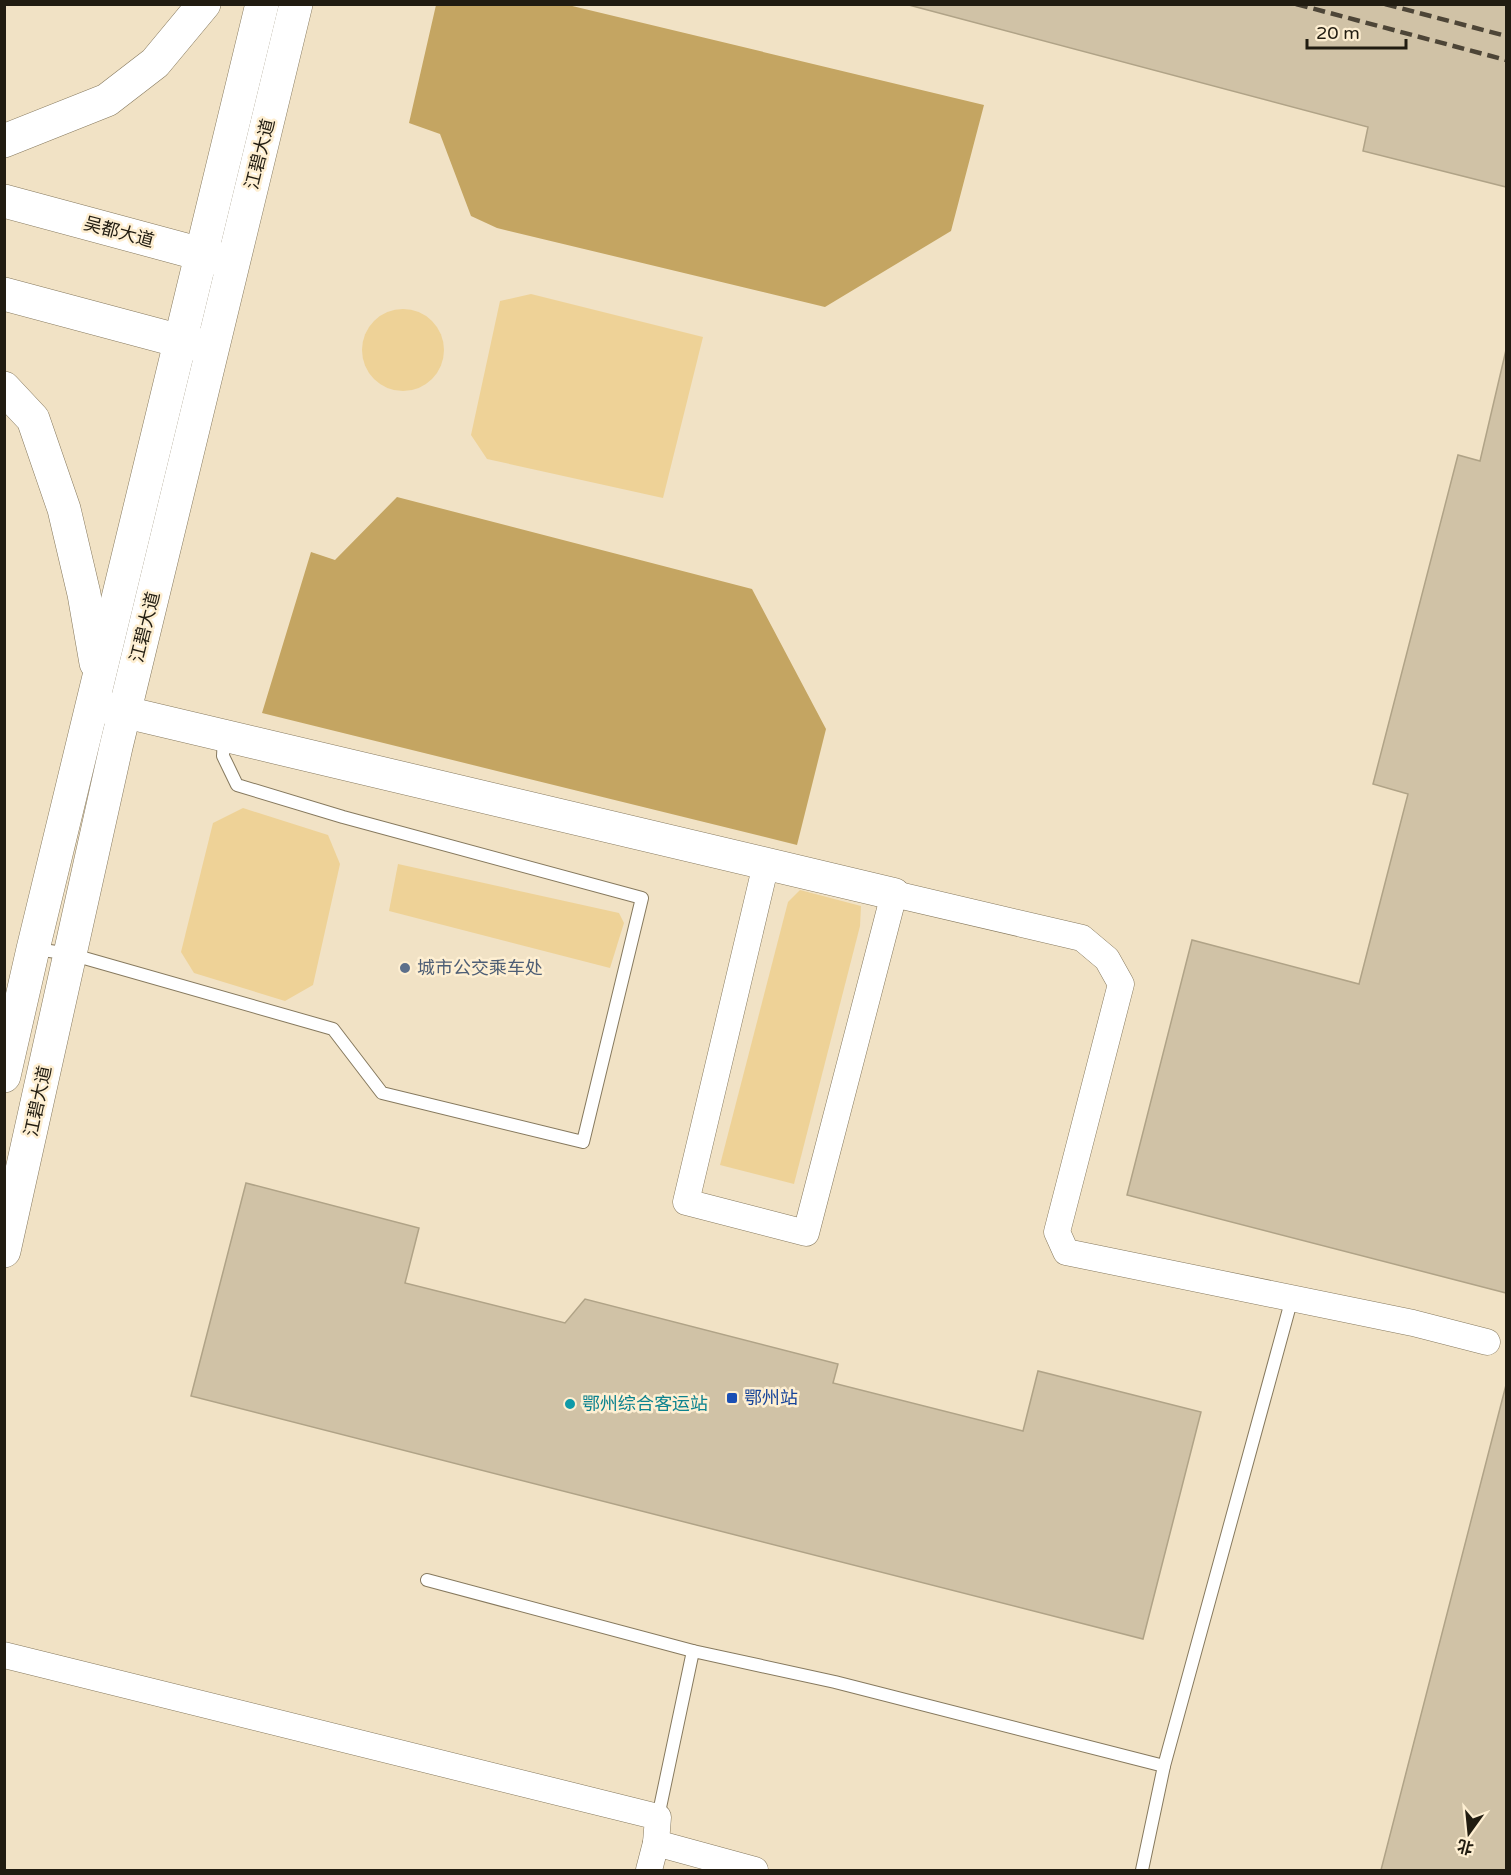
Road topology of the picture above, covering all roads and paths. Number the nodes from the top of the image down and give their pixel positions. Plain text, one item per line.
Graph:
1 (204, 4) edge
2 (262, 4) edge
3 (296, 4) edge
4 (4, 141) edge
5 (4, 201) edge
6 (202, 254) junction
7 (234, 262) junction
8 (4, 294) edge
9 (180, 341) junction
10 (212, 347) junction
11 (4, 388) edge
12 (95, 691) junction
13 (124, 712) junction
14 (224, 736) junction
15 (766, 864) junction
16 (894, 894) junction
17 (33, 949) junction
18 (70, 954) junction
19 (4, 1076) edge
20 (4, 1251) edge
21 (1292, 1298) junction
22 (1487, 1342) dead end
23 (427, 1580) dead end
24 (693, 1651) junction
25 (4, 1655) edge
26 (1164, 1766) junction
27 (658, 1817) junction
28 (656, 1844) junction
29 (649, 1870) edge
30 (755, 1870) edge
31 (1142, 1870) edge

1 - 4 main road
2 - 6 main road, 江碧大道
3 - 7 main road, 江碧大道
5 - 6 main road, 吴都大道
6 - 7 main road, 吴都大道
6 - 9 main road, 江碧大道
7 - 10 main road, 江碧大道
8 - 9 main road
9 - 10 main road
9 - 12 main road, 江碧大道
10 - 13 main road, 江碧大道
11 - 12 main road
12 - 13 street
12 - 17 main road, 江碧大道
13 - 14 street
13 - 18 main road, 江碧大道
14 - 15 street
14 - 18 lane
15 - 16 street
15 - 16 street
16 - 21 street
17 - 18 lane
17 - 19 main road, 江碧大道
18 - 20 main road, 江碧大道
21 - 22 street
21 - 26 lane
23 - 24 lane
24 - 26 lane
24 - 27 lane
25 - 27 street
26 - 31 lane
27 - 28 street
28 - 29 street
28 - 30 street

